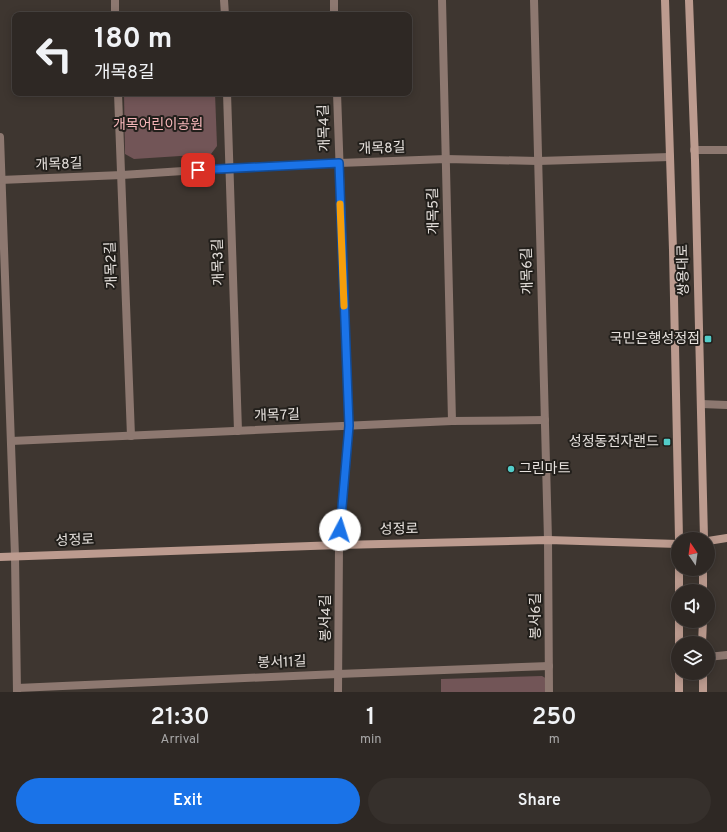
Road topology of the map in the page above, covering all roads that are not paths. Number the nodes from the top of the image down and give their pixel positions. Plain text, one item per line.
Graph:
1 (115, 0) edge
2 (224, 0) edge
3 (334, 0) edge
4 (442, 0) edge
5 (534, 0) edge
6 (665, 0) edge
7 (689, 0) edge
8 (115, 12) edge
9 (225, 12) edge
10 (334, 12) edge
11 (118, 96) edge
12 (227, 96) edge
13 (337, 96) edge
14 (0, 137) edge
15 (694, 150) junction
16 (727, 150) edge
17 (670, 157) junction
18 (446, 160) junction
19 (538, 161) junction
20 (339, 163) junction
21 (228, 168) junction
22 (122, 176) junction
23 (1, 180) edge
24 (701, 404) junction
25 (727, 405) edge
26 (545, 420) junction
27 (452, 421) junction
28 (349, 426) junction
29 (238, 431) junction
30 (131, 436) junction
31 (11, 441) junction
32 (679, 532) edge
33 (704, 532) edge
34 (727, 538) edge
35 (548, 540) junction
36 (715, 540) edge
37 (671, 544) edge
38 (339, 545) junction
39 (15, 556) junction
40 (0, 557) edge
41 (727, 655) edge
42 (715, 656) edge
43 (549, 666) junction
44 (338, 674) junction
45 (679, 680) edge
46 (703, 680) edge
47 (17, 690) edge
48 (338, 692) edge
49 (549, 692) edge
50 (679, 692) edge
51 (703, 692) edge

1 - 8 street
2 - 9 street
3 - 10 street
4 - 18 street, 개목5길
5 - 19 street, 개목6길
6 - 17 main road, 쌍용대로
7 - 15 main road, 쌍용대로
11 - 22 street, 개목2길
12 - 21 street, 개목3길
13 - 20 street, 개목4길
14 - 23 street
15 - 16 street
15 - 24 main road, 쌍용대로
17 - 19 street, 개목8길
17 - 32 main road, 쌍용대로
18 - 19 street, 개목8길
18 - 20 street, 개목8길
18 - 27 street, 개목5길
19 - 26 street, 개목6길
20 - 21 street, 개목8길
20 - 28 street, 개목4길
21 - 22 street, 개목8길
21 - 29 street, 개목3길
22 - 23 street, 개목8길
22 - 30 street, 개목2길
23 - 31 street
24 - 25 street
24 - 33 main road, 쌍용대로
26 - 27 street, 개목7길
26 - 35 street, 개목6길
27 - 28 street, 개목7길
28 - 29 street, 개목7길
28 - 38 street, 개목4길
29 - 30 street, 개목7길
30 - 31 street, 개목7길
31 - 39 street
34 - 36 main road
35 - 37 main road, 성정로
35 - 38 main road, 성정로
35 - 43 street, 봉서6길
38 - 39 main road, 성정로
38 - 44 street, 봉서4길
39 - 40 main road, 성정로
39 - 47 street
41 - 42 street
43 - 44 street, 봉서11길
43 - 49 street, 봉서6길
44 - 47 street, 봉서11길
44 - 48 street, 봉서4길
45 - 50 main road
46 - 51 main road

